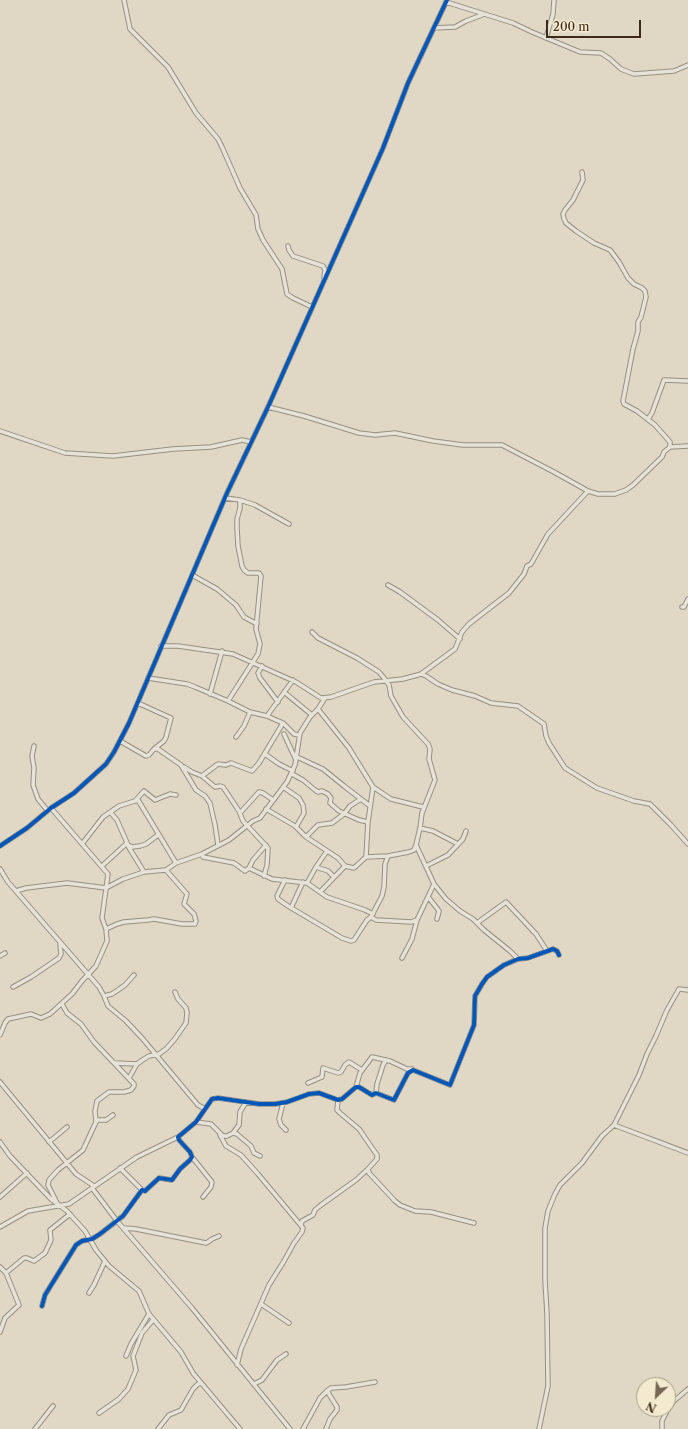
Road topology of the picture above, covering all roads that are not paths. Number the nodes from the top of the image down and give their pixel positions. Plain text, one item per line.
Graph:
1 (124, 0) edge
2 (554, 0) edge
3 (446, 1) edge
4 (484, 14) junction
5 (434, 28) junction
6 (546, 38) junction
7 (688, 65) edge
8 (582, 172) dead end
9 (288, 246) dead end
10 (324, 281) junction
11 (312, 307) junction
12 (688, 381) edge
13 (268, 407) junction
14 (648, 419) junction
15 (0, 431) edge
16 (251, 442) junction
17 (688, 446) edge
18 (670, 447) junction
19 (588, 491) junction
20 (225, 498) junction
21 (240, 500) junction
22 (288, 524) dead end
23 (192, 575) junction
24 (388, 585) dead end
25 (688, 599) edge
26 (682, 607) dead end
27 (257, 624) junction
28 (312, 632) dead end
29 (460, 639) junction
30 (162, 646) junction
31 (222, 652) junction
32 (253, 662) junction
33 (262, 666) junction
34 (421, 674) junction
35 (148, 678) junction
36 (293, 680) junction
37 (387, 681) junction
38 (284, 692) junction
39 (210, 694) junction
40 (325, 698) junction
41 (228, 701) junction
42 (278, 702) junction
43 (138, 703) junction
44 (318, 709) junction
45 (250, 712) junction
46 (312, 715) junction
47 (267, 716) junction
48 (283, 723) junction
49 (284, 734) dead end
50 (300, 735) junction
51 (236, 737) dead end
52 (120, 741) junction
53 (34, 746) dead end
54 (154, 749) junction
55 (265, 754) junction
56 (296, 759) junction
57 (182, 767) junction
58 (292, 772) junction
59 (202, 776) junction
60 (283, 787) junction
61 (373, 787) junction
62 (176, 795) dead end
63 (361, 799) junction
64 (273, 800) junction
65 (135, 801) junction
66 (370, 806) junction
67 (423, 807) junction
68 (51, 808) junction
69 (266, 809) junction
70 (47, 810) junction
71 (111, 813) junction
72 (240, 813) junction
73 (344, 814) junction
74 (368, 822) junction
75 (248, 826) junction
76 (296, 827) junction
77 (420, 828) junction
78 (466, 831) dead end
79 (158, 835) junction
80 (306, 837) junction
81 (82, 844) junction
82 (127, 844) junction
83 (458, 844) junction
84 (688, 844) edge
85 (218, 845) junction
86 (416, 845) junction
87 (0, 846) edge
88 (266, 846) junction
89 (327, 851) junction
90 (202, 854) junction
91 (388, 856) junction
92 (366, 857) junction
93 (176, 862) junction
94 (102, 866) junction
95 (345, 866) junction
96 (426, 866) junction
97 (316, 867) junction
98 (248, 868) junction
99 (0, 869) edge
100 (166, 870) junction
101 (144, 872) junction
102 (264, 876) junction
103 (334, 877) junction
104 (285, 880) junction
105 (305, 882) junction
106 (434, 884) junction
107 (106, 888) junction
108 (16, 891) junction
109 (320, 892) junction
110 (429, 898) junction
111 (291, 908) junction
112 (372, 916) junction
113 (437, 919) dead end
114 (417, 920) junction
115 (477, 923) junction
116 (106, 929) junction
117 (60, 943) junction
118 (547, 951) junction
119 (5, 953) dead end
120 (559, 955) dead end
121 (0, 956) edge
122 (402, 958) dead end
123 (518, 959) junction
124 (88, 975) junction
125 (134, 975) dead end
126 (13, 987) dead end
127 (688, 990) edge
128 (175, 992) dead end
129 (104, 996) junction
130 (62, 1004) junction
131 (0, 1035) edge
132 (151, 1050) junction
133 (156, 1055) junction
134 (149, 1056) junction
135 (386, 1060) junction
136 (114, 1062) junction
137 (138, 1064) junction
138 (362, 1070) junction
139 (413, 1070) junction
140 (129, 1078) junction
141 (0, 1082) edge
142 (308, 1083) dead end
143 (356, 1087) junction
144 (0, 1091) edge
145 (6, 1091) junction
146 (376, 1093) junction
147 (338, 1100) junction
148 (246, 1102) junction
149 (283, 1103) junction
150 (200, 1107) junction
151 (205, 1109) junction
152 (201, 1114) junction
153 (113, 1115) dead end
154 (96, 1122) junction
155 (196, 1122) junction
156 (614, 1125) junction
157 (67, 1127) dead end
158 (286, 1130) dead end
159 (233, 1133) junction
160 (220, 1134) junction
161 (178, 1137) junction
162 (0, 1142) edge
163 (49, 1142) junction
164 (688, 1152) edge
165 (260, 1156) dead end
166 (192, 1157) junction
167 (67, 1164) junction
168 (120, 1168) junction
169 (368, 1169) junction
170 (27, 1173) junction
171 (93, 1187) junction
172 (142, 1190) junction
173 (0, 1197) edge
174 (203, 1198) dead end
175 (58, 1205) junction
176 (70, 1214) junction
177 (117, 1221) junction
178 (474, 1223) dead end
179 (301, 1225) junction
180 (0, 1227) edge
181 (124, 1228) junction
182 (219, 1236) dead end
183 (90, 1239) junction
184 (105, 1261) junction
185 (0, 1267) edge
186 (6, 1273) junction
187 (89, 1293) dead end
188 (261, 1304) junction
189 (42, 1306) dead end
190 (149, 1314) junction
191 (153, 1320) junction
192 (289, 1323) dead end
193 (0, 1332) edge
194 (286, 1354) dead end
195 (126, 1356) dead end
196 (237, 1365) junction
197 (375, 1382) dead end
198 (200, 1383) junction
199 (254, 1384) junction
200 (688, 1389) edge
201 (327, 1391) junction
202 (53, 1406) dead end
203 (99, 1413) dead end
204 (35, 1429) edge
205 (158, 1429) edge
206 (240, 1429) edge
207 (290, 1429) edge
208 (303, 1429) edge
209 (326, 1429) edge
210 (539, 1429) edge
211 (662, 1429) edge

1 - 11 street
2 - 6 street
3 - 4 street
3 - 5 street
4 - 5 street
4 - 6 street
5 - 10 street
6 - 7 street
8 - 14 street
9 - 10 street
10 - 11 street
11 - 13 street
12 - 14 street
13 - 16 street
13 - 19 street
14 - 18 street
15 - 16 street
16 - 20 street
17 - 18 street
18 - 19 street
19 - 29 street
20 - 21 street
20 - 23 street
21 - 22 street
21 - 27 street
23 - 27 street
23 - 30 street
24 - 29 street
25 - 26 street
27 - 32 street
28 - 37 street
29 - 34 street
30 - 31 street
30 - 35 street
31 - 32 street
31 - 39 street
32 - 33 street
32 - 41 street
33 - 36 street
33 - 42 street
34 - 37 street
34 - 84 street
35 - 39 street
35 - 43 street
36 - 38 street
36 - 40 street
37 - 40 street
37 - 67 street
38 - 42 street
38 - 46 street
39 - 41 street
40 - 44 street
41 - 45 street
42 - 47 street
43 - 52 street
43 - 54 street
44 - 46 street
44 - 61 street
45 - 47 street
45 - 51 street
46 - 50 street
47 - 48 street
48 - 50 street
48 - 55 street
49 - 56 street
50 - 56 street
52 - 54 street
52 - 68 street
53 - 70 street
54 - 57 street
55 - 58 street
55 - 59 street
56 - 58 street
56 - 63 street
57 - 59 street
57 - 85 street
58 - 60 street
58 - 73 street
59 - 72 street
60 - 64 street
60 - 76 street
61 - 66 street
61 - 67 street
62 - 65 street
63 - 66 street
63 - 73 street
64 - 69 street
64 - 72 street
65 - 71 street
65 - 79 street
66 - 74 street
67 - 77 street
68 - 70 street
68 - 81 street
69 - 75 street
69 - 76 street
70 - 87 street
71 - 81 street
71 - 82 street
72 - 75 street
73 - 74 street
73 - 80 street
74 - 92 street
75 - 85 street
75 - 88 street
76 - 80 street
77 - 83 street
77 - 86 street
78 - 83 street
79 - 82 street
79 - 93 street
80 - 89 street
81 - 94 street
82 - 94 street
82 - 101 street
83 - 96 street
85 - 90 street
86 - 91 street
86 - 96 street
88 - 98 street
88 - 102 street
89 - 95 street
89 - 97 street
90 - 93 street
90 - 98 street
91 - 92 street
91 - 112 street
92 - 95 street
93 - 100 street
94 - 107 street
95 - 103 street
96 - 106 street
97 - 103 street
97 - 105 street
98 - 102 street
99 - 108 street
100 - 101 street
100 - 116 street
101 - 107 street
102 - 104 street
103 - 109 street
104 - 105 street
104 - 111 street
105 - 109 street
105 - 111 street
106 - 110 street
106 - 115 street
107 - 108 street
107 - 116 street
108 - 117 street
109 - 112 street
110 - 113 street
110 - 114 street
111 - 112 street
112 - 114 street
114 - 122 street
115 - 118 street
115 - 123 street
116 - 124 street
117 - 124 street
117 - 126 street
118 - 120 street
118 - 123 street
119 - 121 street
123 - 139 street
124 - 129 street
124 - 130 street
125 - 129 street
127 - 156 street
128 - 133 street
129 - 132 street
130 - 131 street
130 - 136 street
132 - 133 street
132 - 134 street
133 - 134 street
133 - 150 street
134 - 137 street
135 - 138 street
135 - 139 street
135 - 146 street
136 - 137 street
136 - 140 street
137 - 140 street
138 - 142 street
138 - 143 street
139 - 146 street
140 - 154 street
141 - 145 street
143 - 146 street
143 - 147 street
144 - 145 street
145 - 163 street
147 - 149 street
147 - 169 street
148 - 149 street
148 - 151 street
148 - 159 street
149 - 158 street
150 - 151 street
150 - 152 street
151 - 152 street
152 - 155 street
153 - 154 street
154 - 167 street
155 - 160 street
155 - 161 street
156 - 164 street
156 - 210 street
157 - 163 street
159 - 160 street
159 - 165 street
160 - 179 street
161 - 166 street
161 - 168 street
162 - 170 street
163 - 167 street
166 - 172 street
166 - 174 street
167 - 171 street
167 - 175 street
168 - 171 street
168 - 172 street
169 - 178 street
169 - 179 street
170 - 173 street
170 - 175 street
171 - 175 street
171 - 177 street
172 - 177 street
175 - 176 street
175 - 180 street
176 - 183 street
176 - 186 street
177 - 181 street
177 - 183 street
179 - 188 street
181 - 182 street
181 - 196 street
183 - 184 street
183 - 189 street
184 - 187 street
184 - 190 street
185 - 186 street
186 - 193 street
188 - 192 street
188 - 196 street
190 - 191 street
190 - 195 street
191 - 198 street
191 - 203 street
194 - 199 street
196 - 199 street
197 - 201 street
198 - 205 street
198 - 206 street
199 - 207 street
200 - 211 street
201 - 208 street
201 - 209 street
202 - 204 street

